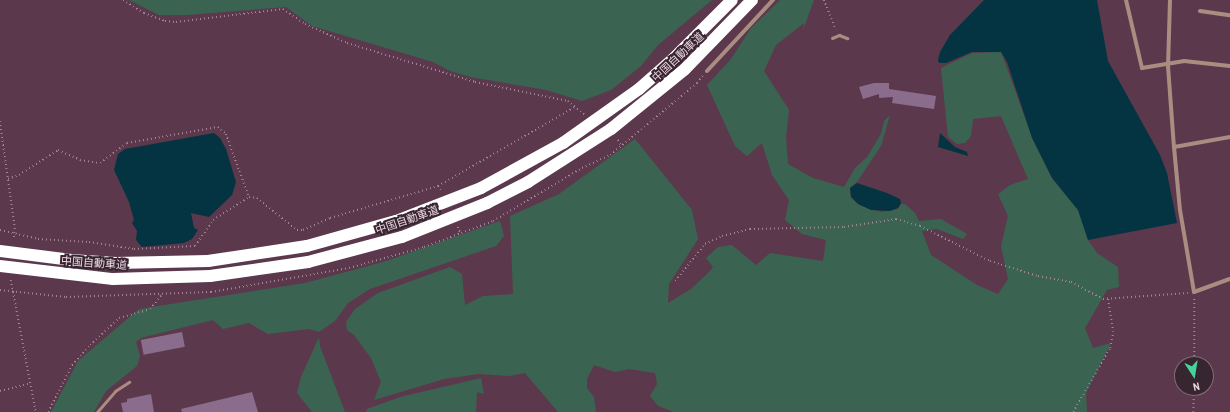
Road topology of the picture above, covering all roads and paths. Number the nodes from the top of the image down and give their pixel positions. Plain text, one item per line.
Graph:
1 (123, 0) edge
2 (732, 0) edge
3 (752, 0) edge
4 (773, 0) edge
5 (824, 0) edge
6 (1126, 0) edge
7 (1170, 0) edge
8 (1200, 11) dead end
9 (1230, 15) edge
10 (839, 35) junction
11 (832, 38) dead end
12 (847, 38) dead end
13 (1168, 66) junction
14 (1230, 66) edge
15 (707, 71) dead end
16 (575, 107) junction
17 (584, 114) dead end
18 (0, 121) edge
19 (1230, 137) edge
20 (618, 140) dead end
21 (622, 145) dead end
22 (1174, 147) junction
23 (8, 179) junction
24 (438, 186) junction
25 (441, 190) dead end
26 (249, 197) junction
27 (458, 227) dead end
28 (0, 230) edge
29 (14, 234) junction
30 (461, 234) dead end
31 (14, 239) dead end
32 (0, 251) edge
33 (0, 266) edge
34 (11, 280) dead end
35 (1230, 280) edge
36 (675, 281) dead end
37 (0, 290) edge
38 (12, 291) junction
39 (1194, 292) junction
40 (162, 294) dead end
41 (1108, 299) junction
42 (1194, 356) edge
43 (129, 382) dead end
44 (30, 384) junction
45 (0, 390) edge
46 (1194, 396) edge
47 (36, 412) edge
48 (48, 412) edge
49 (97, 412) edge
50 (1073, 412) edge
51 (1194, 412) edge

1 - 16 path
2 - 32 highway, 中国自動車道
3 - 33 highway, 中国自動車道
4 - 15 street
5 - 10 path
6 - 13 street
7 - 13 street
8 - 9 street
10 - 11 lane
10 - 12 lane
13 - 14 street
13 - 22 street
16 - 17 path
16 - 24 path
18 - 23 path
19 - 22 street
20 - 21 path
22 - 39 street
23 - 26 path
23 - 29 path
24 - 25 path
24 - 26 path
26 - 29 path
27 - 30 path
28 - 29 path
29 - 31 path
34 - 38 path
35 - 39 street
36 - 41 path
37 - 38 path
38 - 44 path
39 - 41 path
39 - 42 path
40 - 48 path
41 - 50 path
43 - 49 lane
44 - 45 path
44 - 47 path
46 - 51 path

